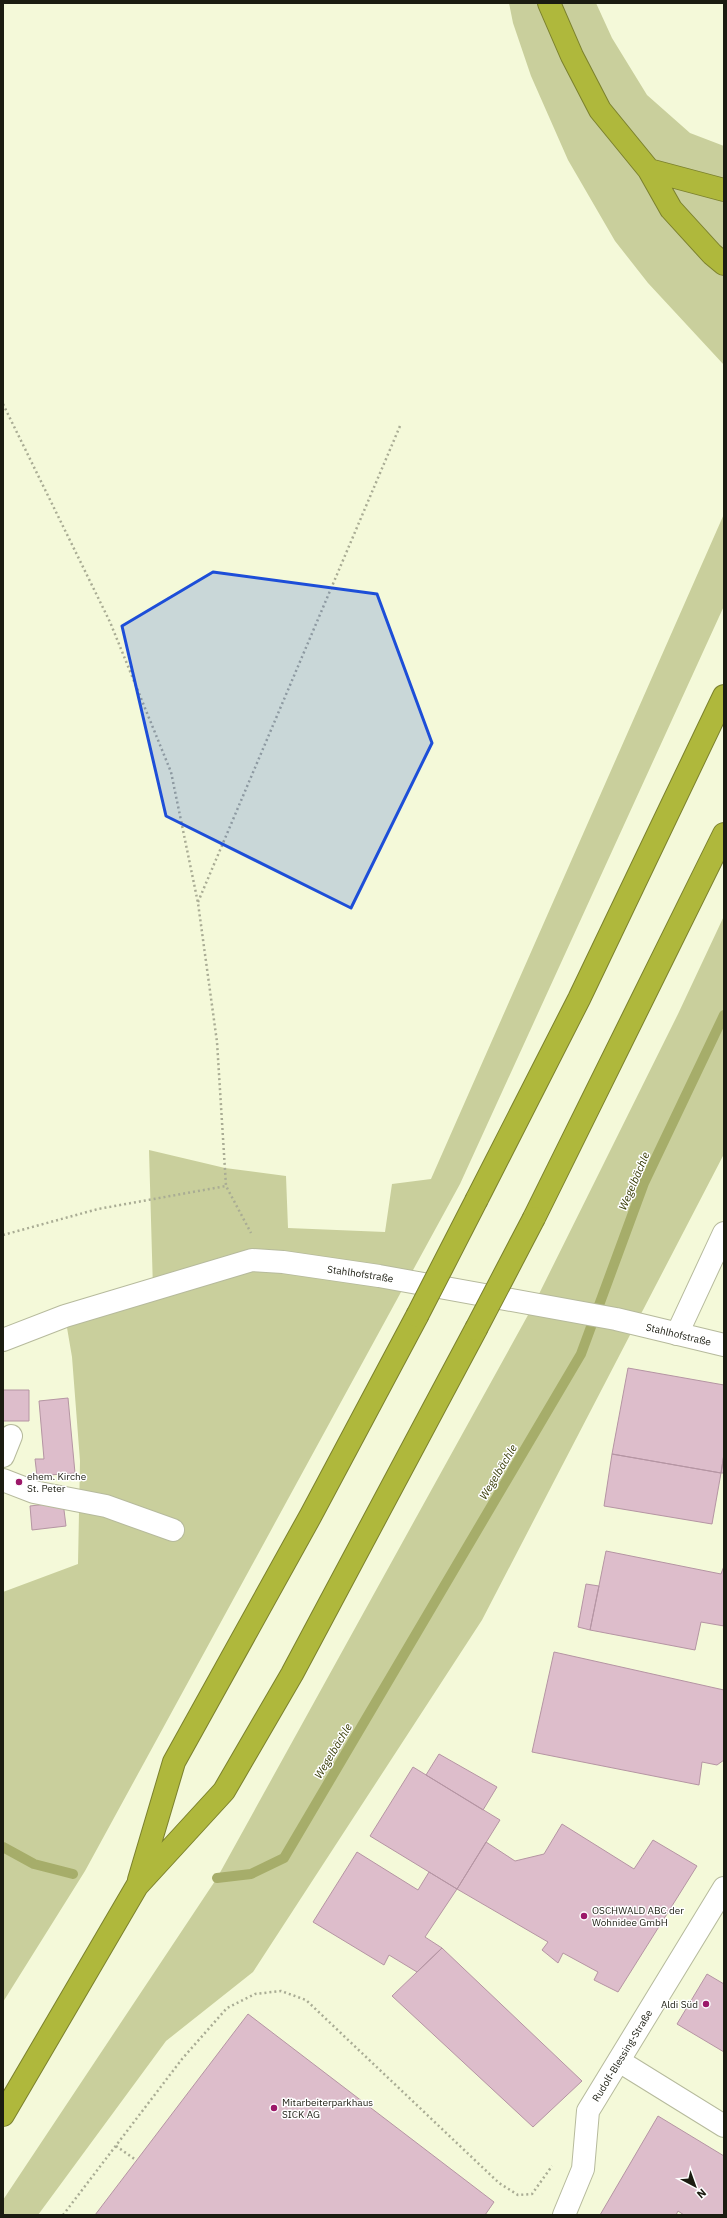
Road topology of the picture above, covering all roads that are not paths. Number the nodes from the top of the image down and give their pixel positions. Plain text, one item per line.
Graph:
1 (549, 3) edge
2 (649, 170) junction
3 (724, 190) edge
4 (724, 264) edge
5 (724, 696) edge
6 (724, 834) edge
7 (724, 1233) edge
8 (677, 1334) junction
9 (3, 1340) edge
10 (724, 1344) edge
11 (11, 1436) dead end
12 (3, 1456) edge
13 (3, 1480) edge
14 (173, 1530) dead end
15 (137, 1886) junction
16 (724, 1888) edge
17 (619, 2061) junction
18 (3, 2115) edge
19 (724, 2126) edge
20 (564, 2215) edge

1 - 2 highway
2 - 3 highway
2 - 4 highway
5 - 15 highway, bridge
6 - 15 highway, bridge
7 - 8 street
8 - 9 street, Stahlhofstraße
8 - 10 street, Stahlhofstraße
11 - 12 street
13 - 14 street
15 - 18 highway
16 - 17 street, Rudolf-Blessing-Straße
17 - 19 street
17 - 20 street, Rudolf-Blessing-Straße

